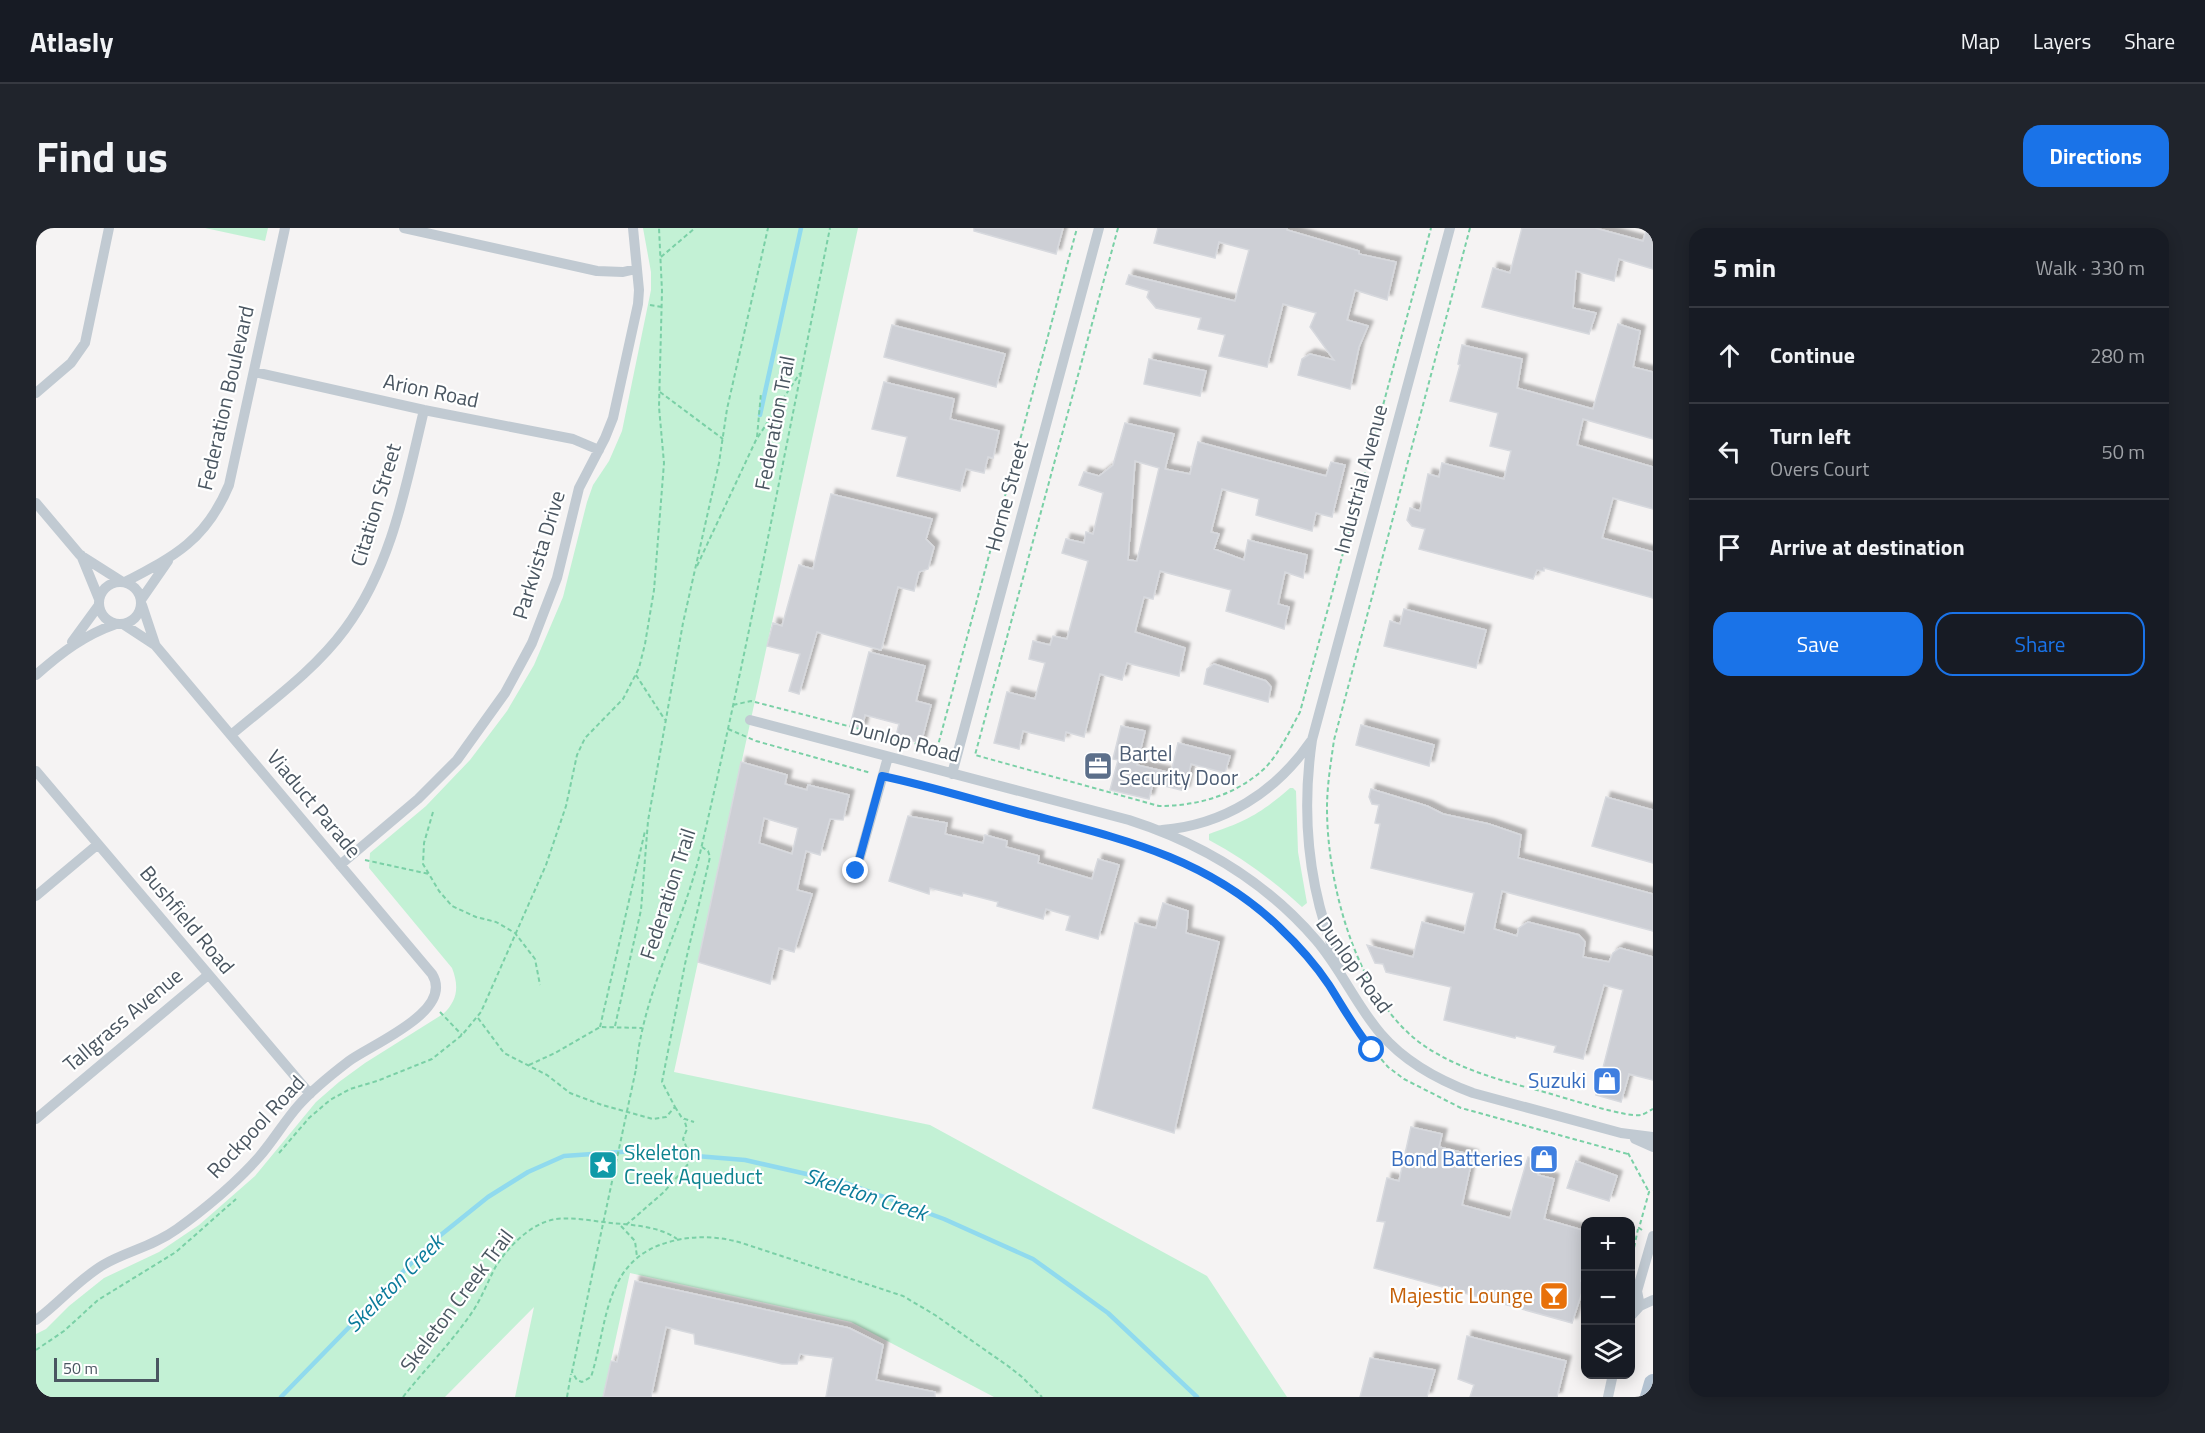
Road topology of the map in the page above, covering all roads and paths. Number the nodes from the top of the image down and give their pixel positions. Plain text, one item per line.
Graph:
1 (109, 228) edge
2 (285, 228) edge
3 (404, 228) edge
4 (633, 228) edge
5 (659, 228) edge
6 (695, 228) edge
7 (768, 228) edge
8 (830, 228) edge
9 (1077, 228) edge
10 (1099, 228) edge
11 (1118, 228) edge
12 (1431, 228) edge
13 (1449, 228) edge
14 (1470, 228) edge
15 (661, 257) junction
16 (636, 270) junction
17 (801, 371) junction
18 (254, 372) junction
19 (659, 391) junction
20 (36, 393) edge
21 (761, 393) dead end
22 (424, 411) junction
23 (723, 439) junction
24 (756, 440) junction
25 (599, 450) junction
26 (36, 503) edge
27 (80, 555) junction
28 (170, 559) junction
29 (694, 571) junction
30 (123, 582) junction
31 (99, 602) junction
32 (141, 602) junction
33 (119, 624) junction
34 (155, 645) junction
35 (66, 649) junction
36 (36, 675) edge
37 (636, 675) junction
38 (733, 705) junction
39 (666, 720) junction
40 (750, 720) dead end
41 (728, 729) junction
42 (231, 735) junction
43 (1312, 740) junction
44 (888, 757) junction
45 (36, 771) edge
46 (952, 774) junction
47 (882, 776) junction
48 (433, 812) dead end
49 (648, 821) junction
50 (1159, 830) junction
51 (97, 845) junction
52 (702, 847) junction
53 (359, 859) dead end
54 (340, 866) junction
55 (856, 871) dead end
56 (429, 874) junction
57 (36, 896) edge
58 (515, 933) junction
59 (208, 975) junction
60 (1348, 984) junction
61 (540, 985) dead end
62 (432, 1003) junction
63 (615, 1026) junction
64 (600, 1027) junction
65 (642, 1028) junction
66 (462, 1035) dead end
67 (529, 1065) junction
68 (310, 1094) junction
69 (675, 1107) junction
70 (1653, 1109) edge
71 (36, 1119) edge
72 (684, 1119) junction
73 (694, 1122) dead end
74 (1621, 1133) junction
75 (1633, 1138) junction
76 (1652, 1139) edge
77 (1628, 1154) junction
78 (1651, 1192) edge
79 (620, 1224) junction
80 (626, 1225) junction
81 (1639, 1228) junction
82 (1653, 1237) edge
83 (677, 1239) junction
84 (1635, 1244) edge
85 (637, 1257) junction
86 (1653, 1300) edge
87 (1640, 1306) junction
88 (1635, 1312) edge
89 (36, 1320) edge
90 (572, 1372) junction
91 (1612, 1379) edge
92 (1653, 1383) edge
93 (403, 1397) edge
94 (567, 1397) edge
95 (1042, 1397) edge
96 (1608, 1397) edge
97 (1648, 1397) edge

1 - 20 street
2 - 18 street, Federation Boulevard
3 - 16 street
4 - 16 street, Parkvista Drive
5 - 15 path
6 - 15 path
7 - 23 path
8 - 17 path, Federation Trail
9 - 38 path
10 - 46 street, Horne Street
11 - 12 path
13 - 43 street, Industrial Avenue
14 - 70 path
15 - 19 path
16 - 25 street, Parkvista Drive
17 - 24 path
17 - 38 path, Federation Trail
18 - 22 street, Arion Road
18 - 28 street, Federation Boulevard
19 - 23 path
19 - 37 path
21 - 24 path
22 - 25 street, Arion Road
22 - 42 street, Citation Street
23 - 29 path
24 - 29 path
25 - 54 street, Parkvista Drive
26 - 27 street
27 - 30 street
27 - 31 street
28 - 30 street, Federation Boulevard
28 - 32 street, Federation Boulevard
29 - 39 path
30 - 31 street
30 - 32 street
31 - 33 street
31 - 35 street
32 - 33 street
32 - 34 street, Viaduct Parade
33 - 34 street, Viaduct Parade
33 - 35 street
34 - 42 street, Viaduct Parade
35 - 36 street
37 - 39 path
37 - 58 path
38 - 41 path, Federation Trail
39 - 49 path
40 - 44 street, Dunlop Road
41 - 47 path
41 - 52 path, Federation Trail
42 - 54 street, Viaduct Parade
43 - 50 street, Industrial Avenue
43 - 60 street, Industrial Avenue
44 - 46 street, Dunlop Road
44 - 47 street
45 - 51 street, Bushfield Road
46 - 50 street, Dunlop Road
47 - 55 street
47 - 77 path
48 - 56 path
49 - 63 path
49 - 64 path
50 - 60 street, Dunlop Road
51 - 57 street
51 - 59 street, Bushfield Road
52 - 65 path, Federation Trail
52 - 69 path
53 - 56 path
54 - 62 street, Viaduct Parade
56 - 58 path
58 - 61 path
58 - 67 path
59 - 68 street, Bushfield Road
59 - 71 street, Tallgrass Avenue
60 - 74 street, Dunlop Road
62 - 66 path
62 - 68 street, Rockpool Road
63 - 64 path
63 - 65 path
64 - 67 path
65 - 90 path, Federation Trail, bridge
67 - 69 path
68 - 89 street, Rockpool Road
69 - 72 path
72 - 73 path
72 - 80 path
74 - 75 street, Dunlop Road
74 - 76 street, Dunlop Road
75 - 76 street, Dunlop Road
75 - 77 path
77 - 78 path
78 - 81 path
79 - 80 path, Skeleton Creek Trail
79 - 85 path
79 - 93 path, Skeleton Creek Trail
80 - 83 path, Skeleton Creek Trail
81 - 82 path
81 - 84 path
82 - 87 street
83 - 85 path
83 - 95 path
85 - 90 path
86 - 87 street
87 - 88 street
90 - 94 path, Federation Trail
91 - 96 street
92 - 97 main road

